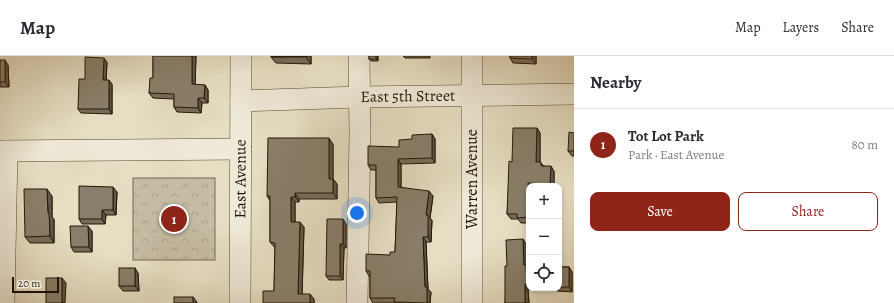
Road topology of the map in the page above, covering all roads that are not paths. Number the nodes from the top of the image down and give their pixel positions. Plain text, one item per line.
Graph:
1 (241, 56) edge
2 (359, 56) edge
3 (472, 56) edge
4 (574, 94) edge
5 (472, 96) junction
6 (359, 97) junction
7 (241, 101) junction
8 (241, 149) junction
9 (3, 151) edge
10 (4, 303) edge
11 (240, 303) edge
12 (357, 303) edge
13 (472, 303) edge

1 - 7 street, East Avenue
2 - 6 street
3 - 5 street, Warren Avenue
4 - 5 street, East 5th Street
5 - 6 street, East 5th Street
5 - 13 street, Warren Avenue
6 - 7 street, East 5th Street
6 - 12 street
7 - 8 street, East Avenue
8 - 9 street
8 - 11 street, East Avenue
9 - 10 street

